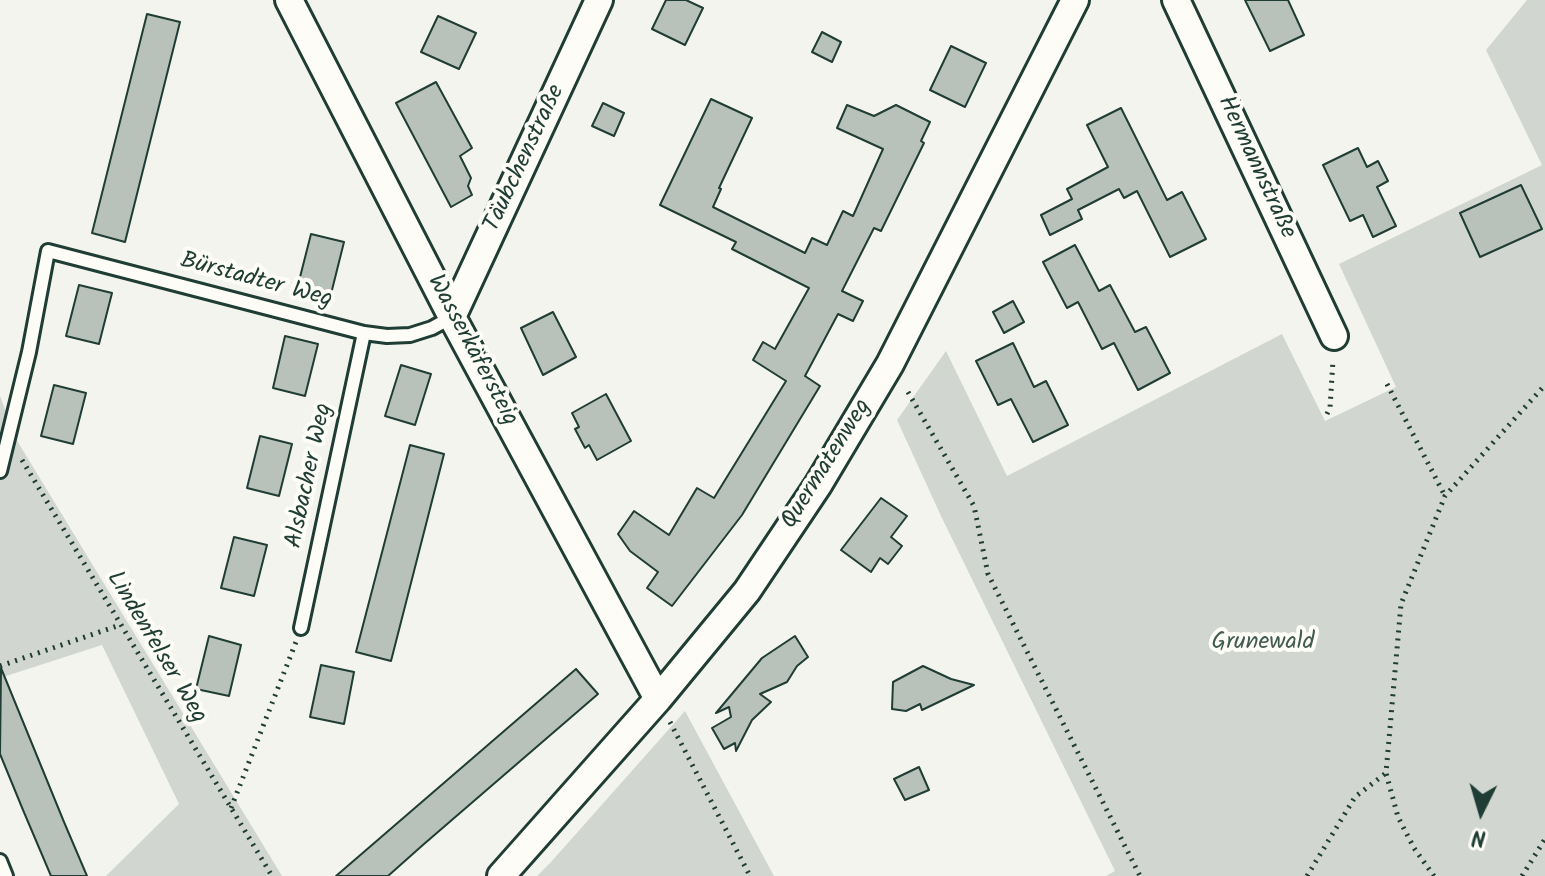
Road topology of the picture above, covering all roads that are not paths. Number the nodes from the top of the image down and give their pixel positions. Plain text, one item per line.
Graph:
1 (289, 0) edge
2 (599, 0) edge
3 (1075, 0) edge
4 (1176, 0) edge
5 (452, 317) junction
6 (364, 333) junction
7 (1334, 336) road end
8 (0, 471) edge
9 (301, 628) road end
10 (658, 699) junction
11 (0, 861) edge
12 (6, 876) edge
13 (501, 876) edge

1 - 5 street, Wasserkäfersteig
2 - 5 street, Täubchenstraße
3 - 10 street, Quermatenweg
4 - 7 street, Hermannstraße
5 - 6 lane, Bürstadter Weg
5 - 10 street, Wasserkäfersteig
6 - 8 lane, Bürstadter Weg
6 - 9 lane, Alsbacher Weg
10 - 13 street, Quermatenweg
11 - 12 lane

